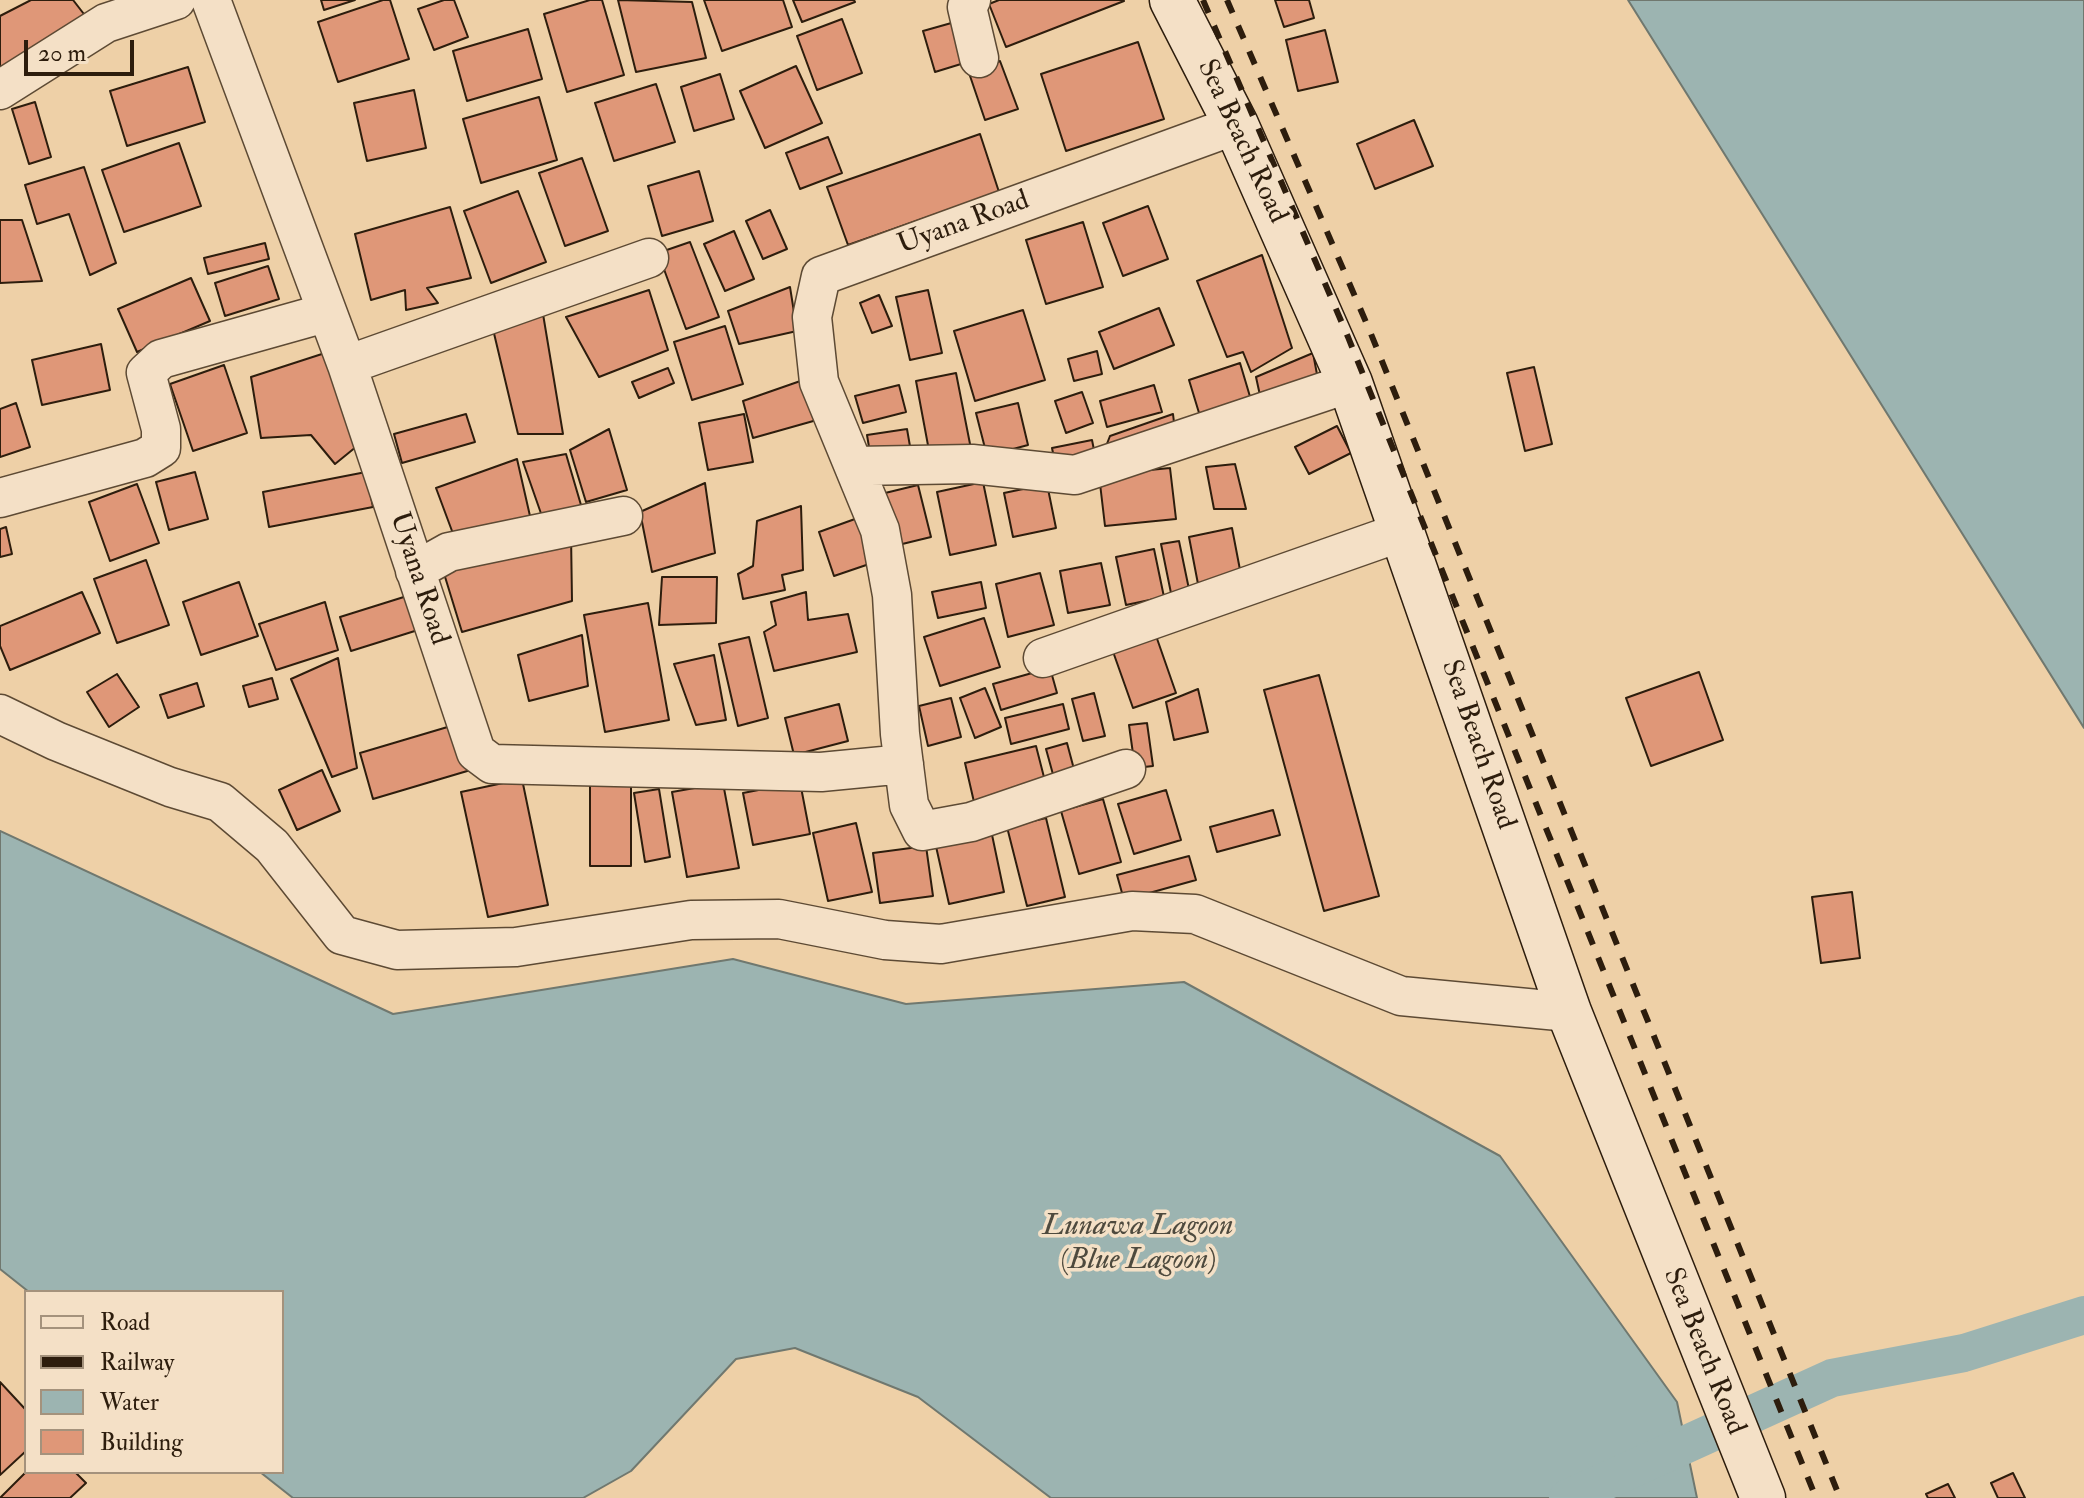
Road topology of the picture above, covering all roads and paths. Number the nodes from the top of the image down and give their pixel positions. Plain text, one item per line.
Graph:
1 (176, 0) edge
2 (211, 0) edge
3 (971, 0) edge
4 (1172, 0) edge
5 (979, 58) dead end
6 (0, 90) edge
7 (1236, 125) junction
8 (649, 258) dead end
9 (325, 313) junction
10 (347, 365) junction
11 (1350, 383) junction
12 (856, 466) junction
13 (0, 498) edge
14 (623, 516) dead end
15 (1404, 531) junction
16 (415, 571) junction
17 (1043, 658) dead end
18 (0, 714) edge
19 (902, 749) junction
20 (1126, 769) dead end
21 (1569, 1012) junction
22 (1763, 1498) edge

1 - 6 street
2 - 9 street, Uyana Road
3 - 5 street
4 - 7 street, Sea Beach Road
7 - 11 street, Sea Beach Road
7 - 12 street, Uyana Road
8 - 10 street
9 - 10 street, Uyana Road
9 - 13 street
10 - 16 street, Uyana Road
11 - 12 street
11 - 15 street, Sea Beach Road
12 - 19 street, Uyana Road
14 - 16 street
15 - 17 street
15 - 21 street, Sea Beach Road
16 - 19 street, Uyana Road
18 - 21 street
19 - 20 street
21 - 22 street, Sea Beach Road

